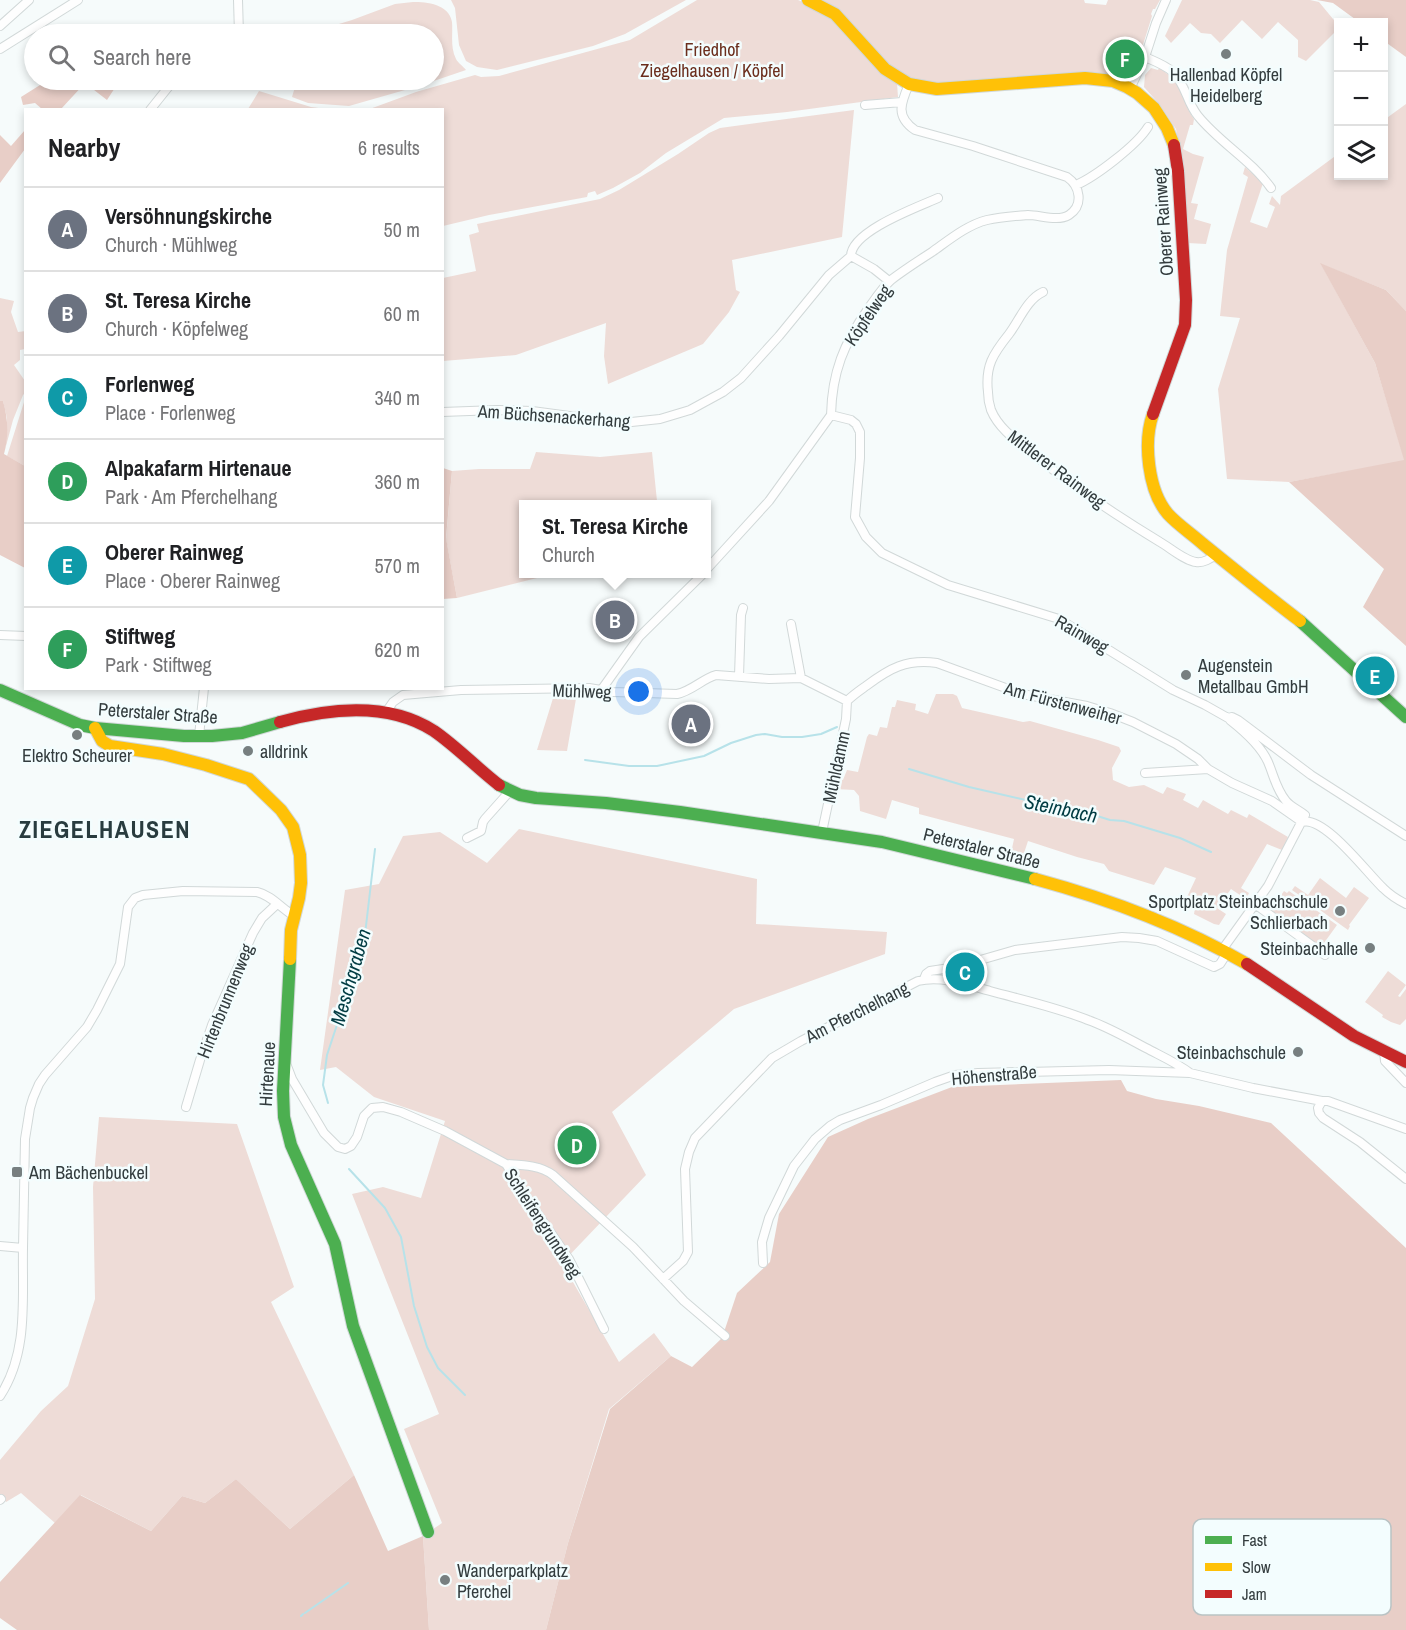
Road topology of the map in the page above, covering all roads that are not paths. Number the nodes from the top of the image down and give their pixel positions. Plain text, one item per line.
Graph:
1 (29, 0) edge
2 (78, 0) edge
3 (238, 0) edge
4 (808, 0) edge
5 (1166, 0) edge
6 (40, 24) edge
7 (239, 24) edge
8 (0, 27) edge
9 (24, 34) edge
10 (0, 49) edge
11 (1144, 57) junction
12 (909, 84) junction
13 (1130, 89) junction
14 (166, 90) edge
15 (902, 102) junction
16 (865, 105) dead end
17 (152, 108) edge
18 (1148, 127) dead end
19 (1076, 185) junction
20 (1271, 188) dead end
21 (938, 198) dead end
22 (851, 256) junction
23 (889, 282) junction
24 (1043, 292) dead end
25 (444, 412) edge
26 (831, 415) junction
27 (1216, 554) junction
28 (711, 565) edge
29 (698, 578) edge
30 (743, 608) dead end
31 (791, 624) dead end
32 (0, 635) edge
33 (24, 636) edge
34 (739, 676) junction
35 (801, 678) junction
36 (602, 689) junction
37 (0, 690) edge
38 (204, 690) edge
39 (848, 701) junction
40 (386, 712) junction
41 (1406, 717) edge
42 (1228, 718) junction
43 (95, 728) junction
44 (199, 736) junction
45 (1208, 769) junction
46 (1145, 773) dead end
47 (510, 791) junction
48 (1302, 822) junction
49 (822, 832) junction
50 (1406, 836) edge
51 (468, 838) dead end
52 (277, 904) junction
53 (1255, 904) junction
54 (1406, 904) edge
55 (294, 916) junction
56 (1224, 952) junction
57 (1325, 954) dead end
58 (924, 979) junction
59 (1384, 1052) junction
60 (1406, 1062) edge
61 (285, 1063) junction
62 (1190, 1073) junction
63 (1406, 1083) edge
64 (1322, 1101) junction
65 (186, 1107) dead end
66 (1406, 1129) edge
67 (506, 1164) junction
68 (1406, 1179) edge
69 (0, 1246) edge
70 (23, 1248) junction
71 (763, 1263) dead end
72 (663, 1279) junction
73 (604, 1329) dead end
74 (725, 1336) dead end
75 (0, 1396) edge
76 (429, 1532) dead end

1 - 8 street
2 - 6 street
3 - 7 street
4 - 12 street
5 - 11 street
9 - 10 street
11 - 13 street
11 - 20 street
12 - 13 street
12 - 15 street
13 - 27 street, Oberer Rainweg
14 - 17 street
15 - 16 street
15 - 19 street
18 - 19 street
19 - 23 street, Köpfelweg
21 - 22 street, Am Büchsenackerhang
22 - 23 street
22 - 25 street, Am Büchsenackerhang
23 - 26 street, Köpfelweg
24 - 27 street, Mittlerer Rainweg
26 - 28 street, Köpfelweg
26 - 42 street, Rainweg
27 - 41 street, Oberer Rainweg
29 - 36 street
30 - 34 street
31 - 35 street
32 - 33 street
34 - 35 street, Mühlweg
34 - 36 street, Mühlweg
35 - 39 street, Mühlweg
36 - 40 street, Mühlweg
37 - 43 street, Peterstaler Straße
38 - 44 street
39 - 45 street, Am Fürstenweiher
39 - 49 street, Mühldamm
40 - 44 street, Peterstaler Straße
40 - 47 street, Peterstaler Straße
42 - 48 street
42 - 50 street, Rainweg
43 - 44 street, Peterstaler Straße
43 - 55 street, Hirtenaue
45 - 46 street
45 - 48 street, Am Fürstenweiher
47 - 49 street, Peterstaler Straße
47 - 51 street
48 - 53 street
48 - 54 street, Am Fürstenweiher
49 - 56 street, Peterstaler Straße
52 - 55 street
52 - 65 street, Hirtenbrunnenweg
52 - 70 street
53 - 56 street
53 - 57 street
55 - 61 street, Hirtenaue
56 - 58 street
56 - 59 street, Peterstaler Straße
58 - 62 street, Am Pferchelhang
58 - 72 street, Am Pferchelhang
59 - 60 street, Peterstaler Straße
59 - 63 street
61 - 67 street, Schleifengrundweg
61 - 76 street, Hirtenaue
62 - 64 street, Höhenstraße
62 - 71 street, Höhenstraße
64 - 66 street, Höhenstraße
64 - 68 street
67 - 72 street
67 - 73 street, Schleifengrundweg
69 - 70 street
70 - 75 street
72 - 74 street

